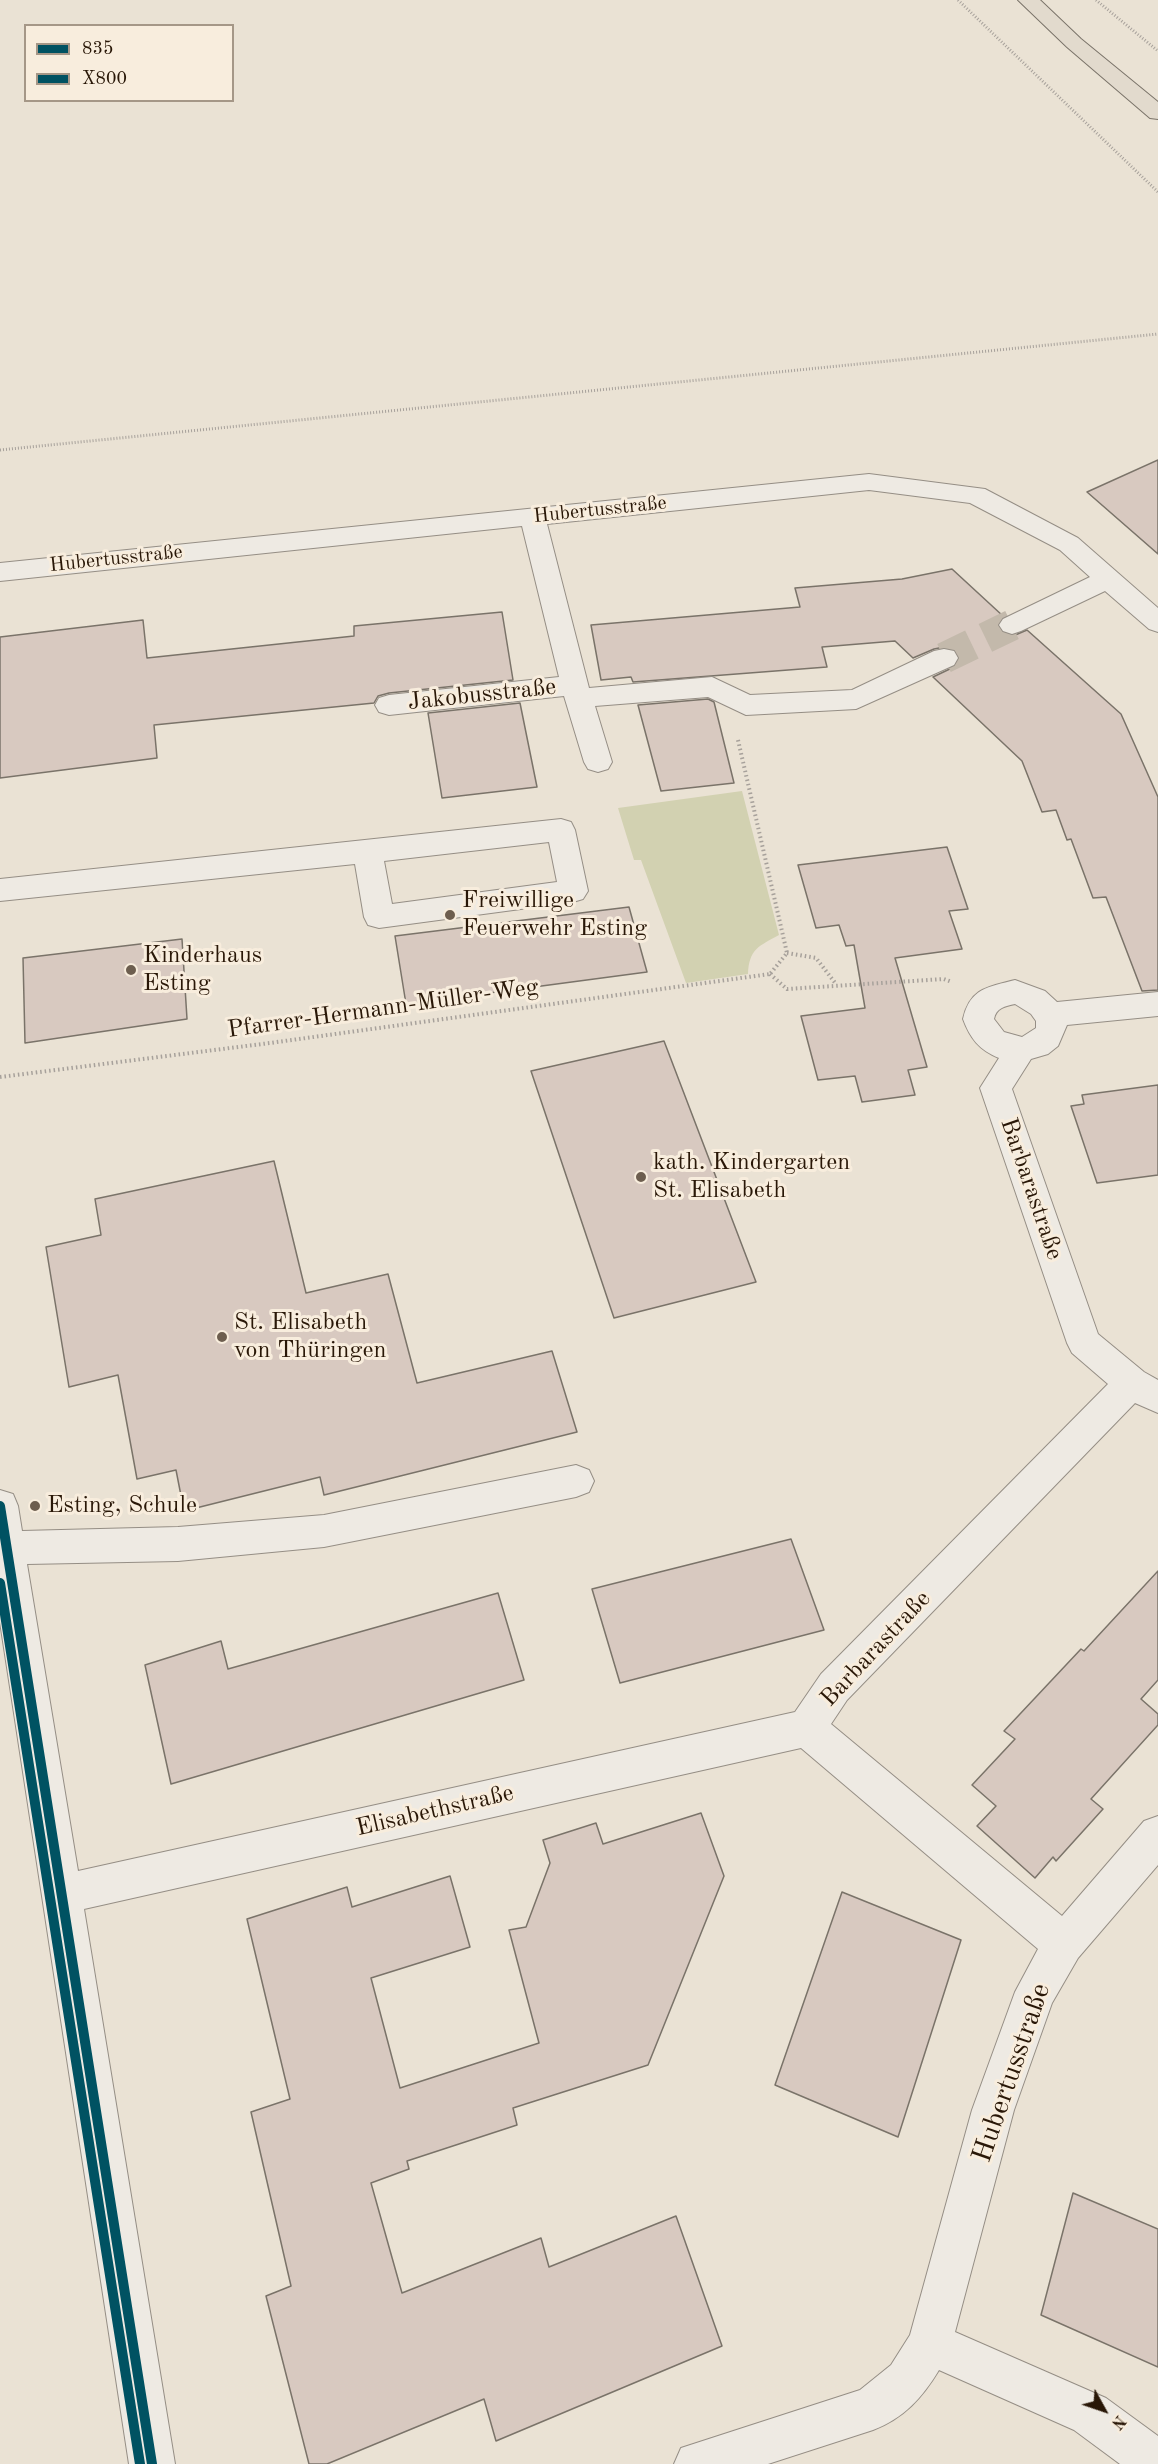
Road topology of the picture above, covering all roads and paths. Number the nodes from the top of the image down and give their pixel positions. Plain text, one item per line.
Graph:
1 (958, 0) edge
2 (1028, 0) edge
3 (1096, 0) edge
4 (1158, 51) edge
5 (1158, 113) edge
6 (1158, 192) edge
7 (1158, 334) edge
8 (0, 450) edge
9 (533, 518) junction
10 (0, 572) edge
11 (1107, 579) junction
12 (1158, 623) edge
13 (1012, 625) tunnel mouth
14 (944, 658) tunnel mouth
15 (578, 691) junction
16 (728, 697) junction
17 (389, 705) dead end
18 (598, 762) dead end
19 (368, 852) junction
20 (0, 890) edge
21 (787, 953) junction
22 (770, 974) junction
23 (837, 985) junction
24 (988, 1000) junction
25 (1158, 1004) edge
26 (1050, 1015) junction
27 (1021, 1049) junction
28 (0, 1077) edge
29 (1145, 1390) edge
30 (576, 1481) dead end
31 (0, 1506) edge
32 (7, 1548) junction
33 (807, 1728) junction
34 (1158, 1835) edge
35 (62, 1894) junction
36 (1064, 1944) junction
37 (930, 2343) junction
38 (152, 2464) edge
39 (697, 2464) edge
40 (1158, 2464) edge

1 - 6 path
2 - 5 highway
3 - 4 path
7 - 8 path
9 - 10 street, Hubertusstraße
9 - 11 street, Hubertusstraße
9 - 15 street, Jakobusstraße
11 - 12 street, Hubertusstraße
11 - 13 street
14 - 16 street, Jakobusstraße
15 - 16 street, Jakobusstraße
15 - 17 street, Jakobusstraße
15 - 18 street, Jakobusstraße
16 - 21 path
19 - 19 street
19 - 20 street
21 - 22 path
21 - 23 path
22 - 23 path
22 - 28 path, Pfarrer-Hermann-Müller-Weg
23 - 24 path
24 - 26 street
24 - 27 street
25 - 26 street
26 - 27 street, Barbarastraße
27 - 29 street, Barbarastraße
29 - 33 street, Barbarastraße
30 - 32 street
31 - 32 street
32 - 35 street
33 - 35 street, Elisabethstraße
33 - 36 street, Barbarastraße
34 - 36 street, Hubertusstraße
35 - 38 street
36 - 37 street, Hubertusstraße
37 - 39 street, Hubertusstraße
37 - 40 street

